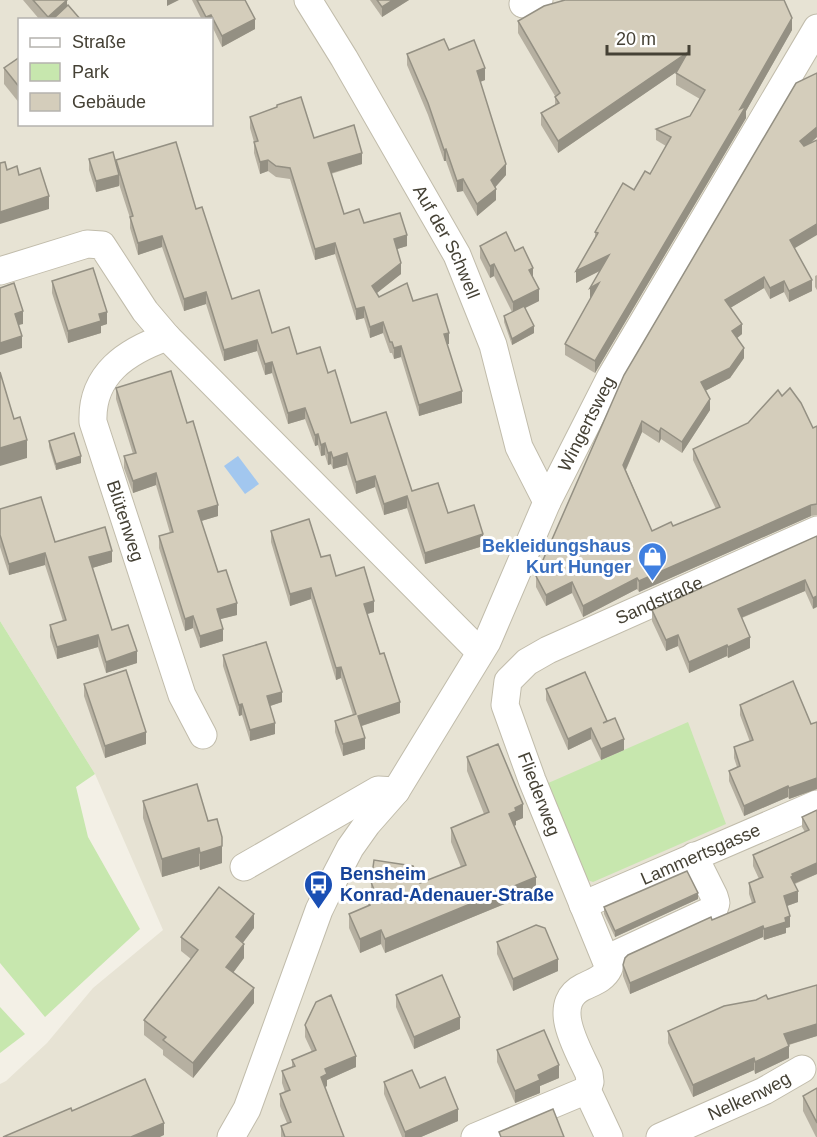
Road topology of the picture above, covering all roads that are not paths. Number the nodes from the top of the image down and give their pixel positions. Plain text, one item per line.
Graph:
1 (308, 0) edge
2 (817, 29) edge
3 (0, 271) edge
4 (167, 337) junction
5 (547, 502) junction
6 (817, 530) edge
7 (480, 652) junction
8 (508, 681) joint
9 (203, 735) dead end
10 (396, 791) junction
11 (817, 804) edge
12 (694, 856) junction
13 (244, 867) dead end
14 (584, 905) junction
15 (606, 959) junction
16 (802, 1069) dead end
17 (587, 1090) junction
18 (231, 1137) edge
19 (475, 1137) edge
20 (609, 1137) edge
21 (660, 1137) edge

1 - 5 street, Auf der Schwell
2 - 5 street, Wingertsweg
3 - 4 street
4 - 7 street
4 - 9 street, Blütenweg
5 - 7 street, Wingertsweg
6 - 8 street, Sandstraße
7 - 10 street, Wingertsweg
8 - 14 street, Fliederweg
10 - 13 street
10 - 18 street, Wingertsweg
11 - 12 street, Lammertsgasse
12 - 14 street, Lammertsgasse
12 - 15 street
14 - 15 street, Fliederweg
15 - 17 street
16 - 21 street, Nelkenweg
17 - 19 street
17 - 20 street

